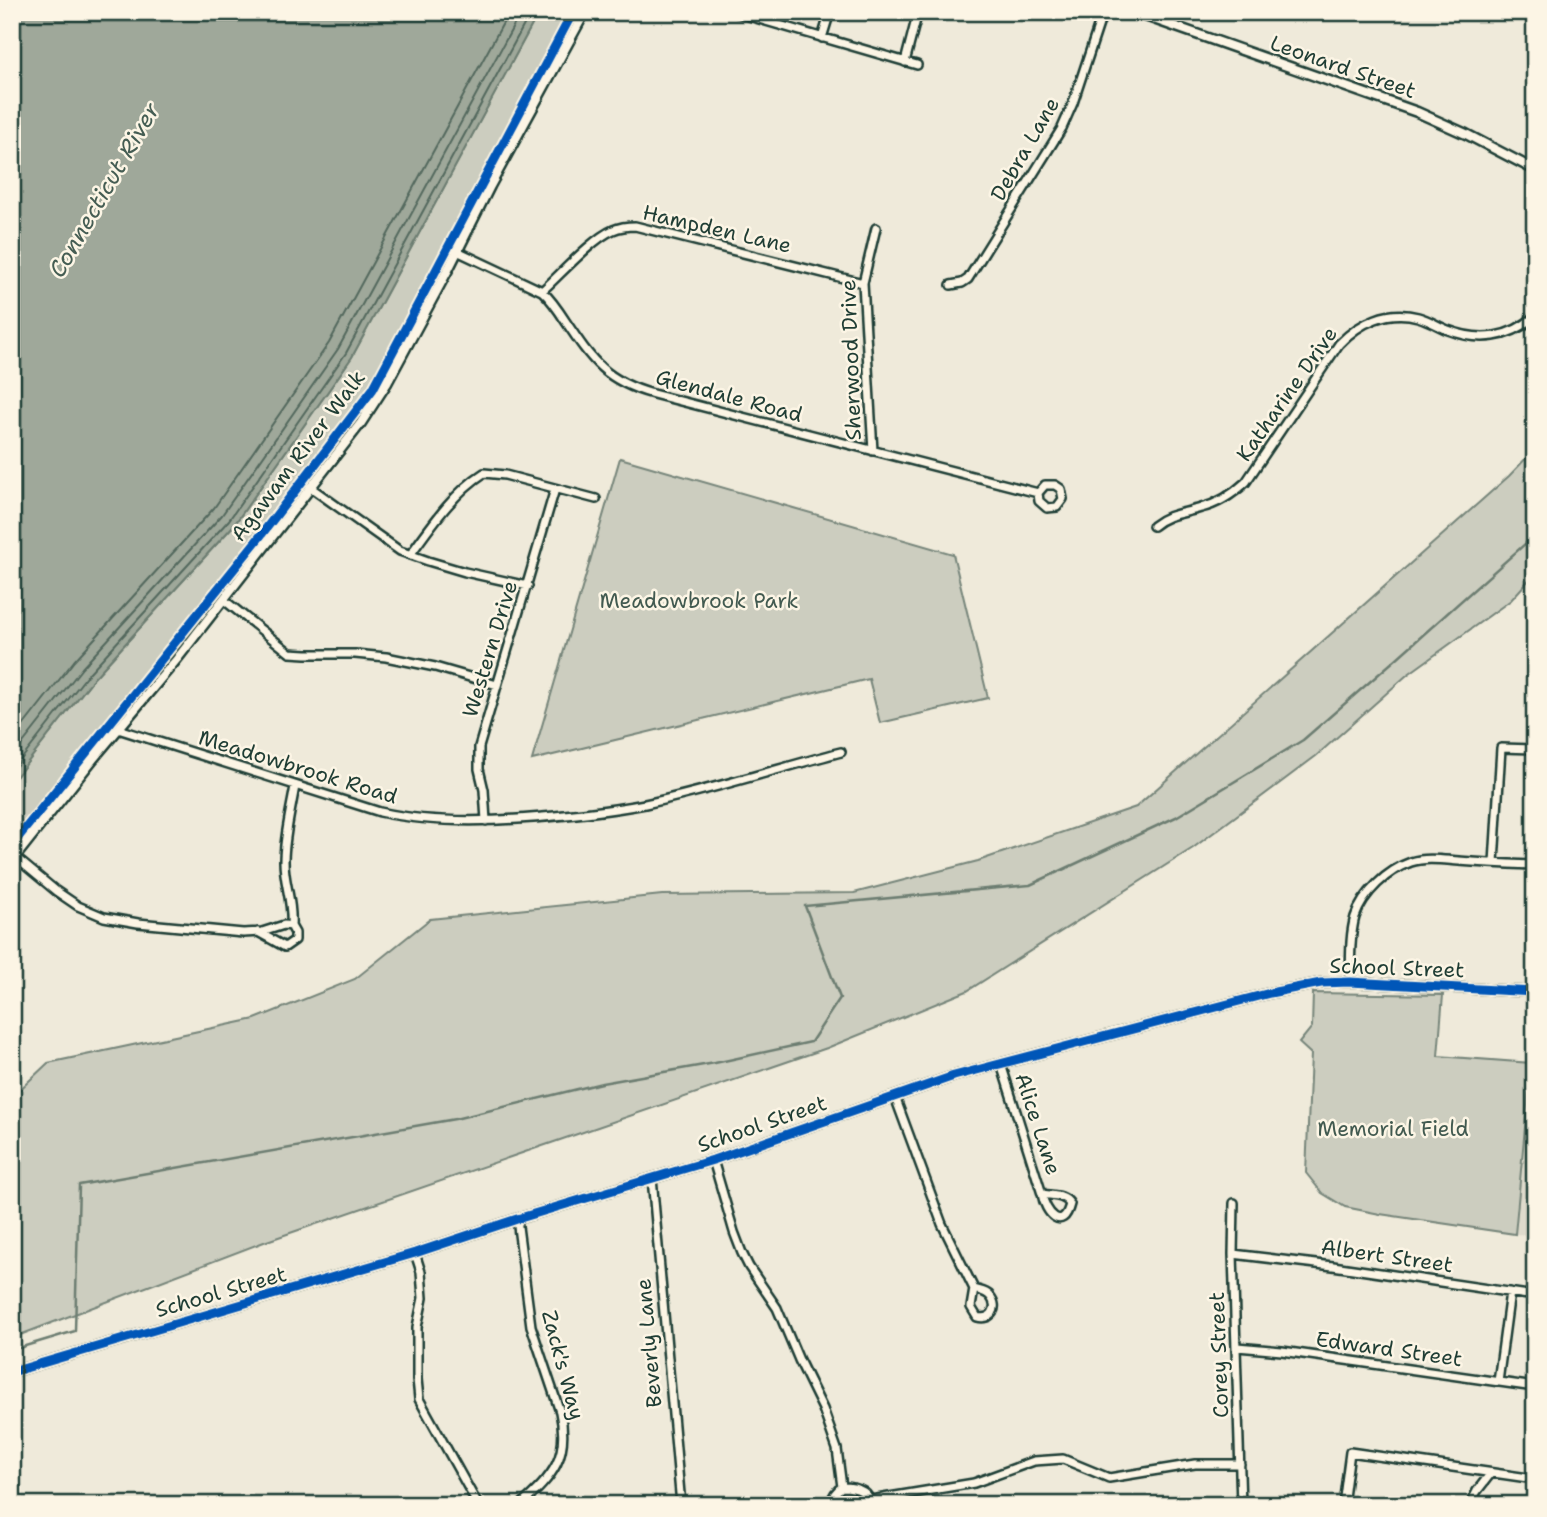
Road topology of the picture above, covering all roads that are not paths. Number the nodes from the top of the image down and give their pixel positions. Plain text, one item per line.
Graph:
1 (585, 12) edge
2 (735, 12) edge
3 (830, 12) edge
4 (918, 12) edge
5 (1103, 12) edge
6 (1134, 12) edge
7 (746, 14) edge
8 (1156, 16) edge
9 (822, 38) junction
10 (905, 62) junction
11 (917, 65) dead end
12 (1535, 170) edge
13 (876, 228) dead end
14 (457, 251) junction
15 (863, 283) junction
16 (951, 285) dead end
17 (542, 291) junction
18 (1535, 316) edge
19 (873, 451) junction
20 (310, 486) junction
21 (555, 489) junction
22 (1038, 493) dead end
23 (596, 499) dead end
24 (1153, 526) dead end
25 (410, 555) junction
26 (528, 586) junction
27 (223, 600) junction
28 (497, 685) junction
29 (118, 729) junction
30 (1535, 749) edge
31 (841, 752) dead end
32 (295, 786) junction
33 (486, 821) junction
34 (14, 859) edge
35 (1494, 863) junction
36 (1535, 865) edge
37 (291, 926) junction
38 (258, 932) junction
39 (1350, 982) junction
40 (1535, 992) edge
41 (1001, 1064) junction
42 (895, 1097) junction
43 (713, 1160) junction
44 (652, 1178) junction
45 (1042, 1194) dead end
46 (1234, 1203) dead end
47 (517, 1219) junction
48 (415, 1253) junction
49 (1233, 1254) junction
50 (974, 1289) dead end
51 (1510, 1292) junction
52 (1535, 1296) edge
53 (1237, 1348) junction
54 (12, 1372) edge
55 (1498, 1382) junction
56 (1535, 1387) edge
57 (1240, 1464) junction
58 (1491, 1473) junction
59 (1535, 1479) edge
60 (842, 1487) junction
61 (871, 1503) edge
62 (478, 1505) edge
63 (521, 1505) edge
64 (681, 1505) edge
65 (830, 1505) edge
66 (1241, 1505) edge
67 (1343, 1505) edge
68 (1470, 1505) edge

1 - 14 street
2 - 7 street
3 - 9 street
4 - 10 street
5 - 16 street, Debra Lane
6 - 8 street, Leonard Street
7 - 9 street
8 - 12 street, Leonard Street
9 - 10 street
10 - 11 street
13 - 15 street, Sherwood Drive
14 - 17 street, Glendale Road
14 - 20 street
15 - 17 street, Hampden Lane
15 - 19 street, Sherwood Drive
17 - 19 street, Glendale Road
18 - 24 street, Katharine Drive
19 - 22 street, Glendale Road
20 - 25 street
20 - 27 street
21 - 23 street
21 - 25 street
21 - 26 street, Western Drive
25 - 26 street
26 - 28 street, Western Drive
27 - 28 street
27 - 29 street
28 - 33 street, Western Drive
29 - 32 street, Meadowbrook Road
29 - 34 street
30 - 35 street
31 - 33 street, Meadowbrook Road
32 - 33 street, Meadowbrook Road
32 - 37 street
34 - 38 street
35 - 36 street
35 - 39 street
37 - 38 street
37 - 38 street
39 - 40 street, School Street
39 - 41 street, School Street
41 - 42 street, School Street
41 - 45 street, Alice Lane
42 - 43 street, School Street
42 - 50 street
43 - 44 street, School Street
43 - 60 street
44 - 47 street, School Street
44 - 64 street, Beverly Lane
46 - 49 street, Corey Street
47 - 48 street, School Street
47 - 63 street, Zack's Way
48 - 54 street, School Street
48 - 62 street
49 - 51 street, Albert Street
49 - 53 street, Corey Street
51 - 52 street, Albert Street
51 - 55 street
53 - 55 street, Edward Street
53 - 57 street, Corey Street
55 - 56 street, Edward Street
57 - 61 street
57 - 66 street, Corey Street
58 - 59 street
58 - 67 street
58 - 68 street
60 - 61 street
60 - 65 street

